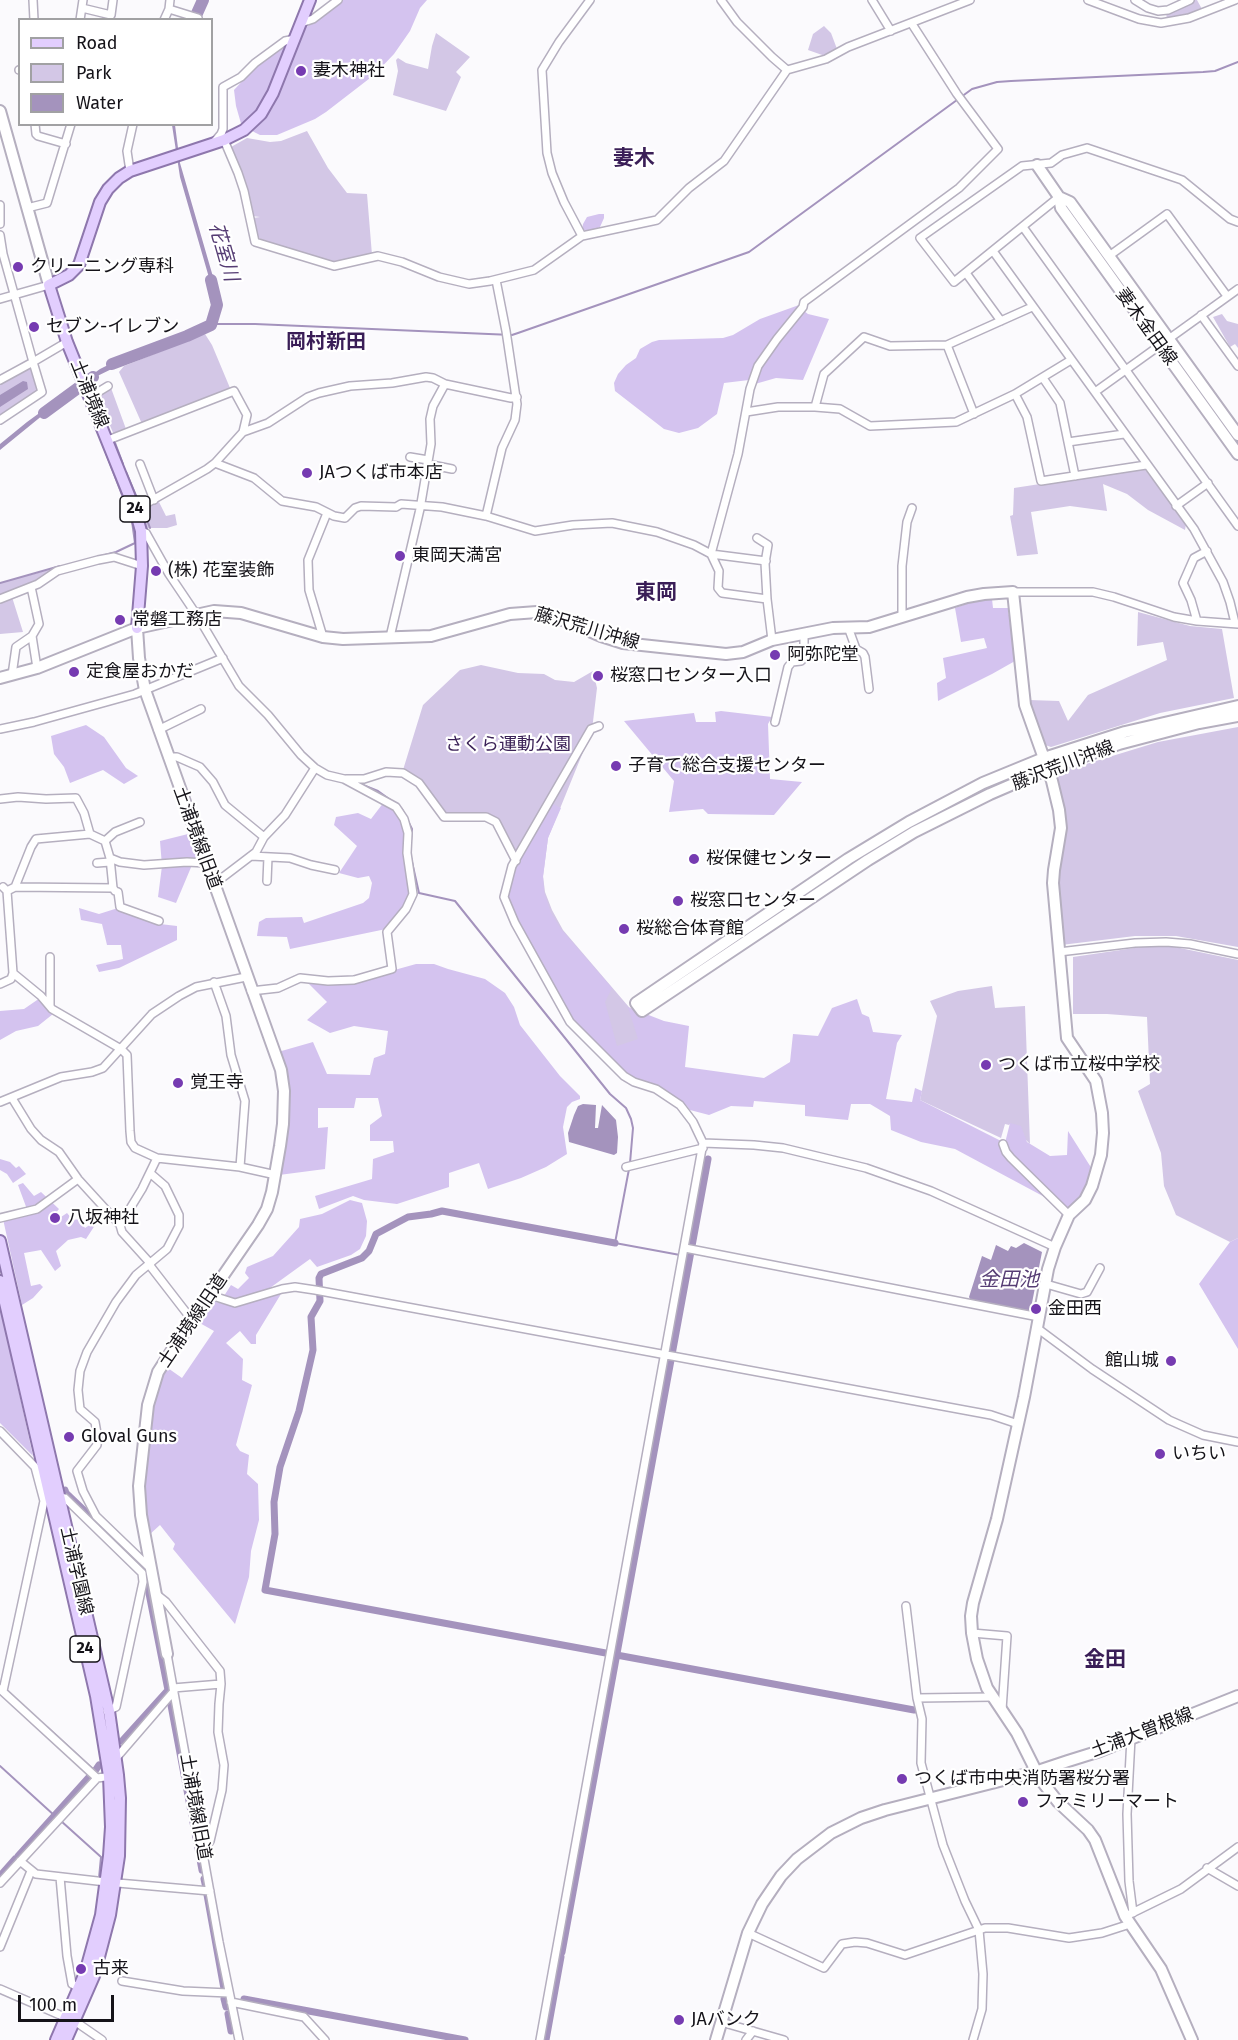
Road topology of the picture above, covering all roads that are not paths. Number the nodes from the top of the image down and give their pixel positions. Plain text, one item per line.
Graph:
1 (33, 0) edge
2 (113, 0) edge
3 (170, 0) edge
4 (310, 0) edge
5 (338, 0) edge
6 (590, 0) edge
7 (721, 0) edge
8 (872, 0) edge
9 (970, 0) edge
10 (1088, 0) edge
11 (1135, 0) edge
12 (1191, 0) edge
13 (1232, 1) edge
14 (82, 4) edge
15 (169, 9) junction
16 (194, 17) edge
17 (33, 18) edge
18 (165, 18) edge
19 (301, 23) junction
20 (912, 24) junction
21 (891, 31) junction
22 (295, 39) junction
23 (787, 70) junction
24 (0, 111) edge
25 (35, 126) edge
26 (70, 126) edge
27 (133, 126) edge
28 (220, 142) junction
29 (66, 144) junction
30 (1037, 165) junction
31 (130, 171) junction
32 (1059, 197) junction
33 (0, 205) edge
34 (27, 208) junction
35 (1238, 222) edge
36 (0, 224) edge
37 (1023, 226) junction
38 (0, 235) edge
39 (582, 236) junction
40 (993, 251) junction
41 (1109, 256) junction
42 (966, 273) junction
43 (496, 280) junction
44 (49, 285) junction
45 (1238, 289) edge
46 (14, 295) junction
47 (1227, 296) junction
48 (0, 299) edge
49 (1032, 307) junction
50 (1201, 315) junction
51 (1001, 321) junction
52 (1169, 339) junction
53 (67, 342) junction
54 (947, 345) junction
55 (1159, 346) junction
56 (1071, 360) junction
57 (33, 362) junction
58 (1238, 366) edge
59 (1127, 369) junction
60 (1, 377) edge
61 (1042, 378) junction
62 (444, 384) junction
63 (108, 386) dead end
64 (1095, 392) junction
65 (1015, 394) junction
66 (90, 395) junction
67 (517, 397) junction
68 (814, 407) junction
69 (746, 412) junction
70 (974, 414) junction
71 (247, 416) junction
72 (0, 420) edge
73 (256, 428) junction
74 (243, 432) junction
75 (1124, 434) junction
76 (1238, 435) edge
77 (108, 440) junction
78 (1068, 442) junction
79 (1238, 454) edge
80 (410, 457) dead end
81 (427, 462) junction
82 (215, 463) junction
83 (140, 464) dead end
84 (1146, 465) junction
85 (452, 469) dead end
86 (1075, 476) junction
87 (1208, 483) junction
88 (154, 500) junction
89 (420, 505) junction
90 (1176, 506) junction
91 (912, 508) dead end
92 (135, 510) junction
93 (327, 513) junction
94 (486, 516) junction
95 (1238, 526) edge
96 (141, 531) junction
97 (757, 538) dead end
98 (1207, 551) junction
99 (711, 554) junction
100 (766, 561) junction
101 (142, 566) junction
102 (31, 587) junction
103 (1012, 592) junction
104 (0, 599) edge
105 (767, 599) junction
106 (195, 614) junction
107 (902, 617) junction
108 (1197, 621) junction
109 (1237, 624) edge
110 (848, 627) junction
111 (137, 628) junction
112 (804, 634) junction
113 (32, 636) junction
114 (322, 637) junction
115 (390, 637) junction
116 (772, 640) junction
117 (223, 658) junction
118 (37, 668) junction
119 (12, 675) junction
120 (0, 678) edge
121 (869, 689) dead end
122 (145, 690) junction
123 (1238, 706) edge
124 (201, 709) dead end
125 (1238, 716) edge
126 (775, 722) dead end
127 (599, 726) dead end
128 (0, 729) edge
129 (158, 730) junction
130 (168, 757) junction
131 (1046, 764) junction
132 (315, 768) junction
133 (344, 779) junction
134 (0, 799) edge
135 (140, 822) dead end
136 (90, 834) junction
137 (264, 837) junction
138 (105, 841) junction
139 (251, 856) junction
140 (268, 856) junction
141 (110, 860) junction
142 (516, 861) junction
143 (98, 862) dead end
144 (206, 863) junction
145 (335, 870) dead end
146 (267, 881) dead end
147 (214, 884) junction
148 (3, 886) edge
149 (15, 887) junction
150 (113, 888) junction
151 (159, 921) dead end
152 (10, 945) junction
153 (0, 947) edge
154 (1059, 952) junction
155 (1238, 954) edge
156 (50, 957) dead end
157 (13, 973) junction
158 (246, 977) junction
159 (214, 982) junction
160 (0, 984) edge
161 (251, 991) junction
162 (50, 1006) junction
163 (121, 1049) junction
164 (12, 1098) junction
165 (0, 1102) edge
166 (1003, 1144) dead end
167 (703, 1146) junction
168 (157, 1158) junction
169 (628, 1166) dead end
170 (240, 1167) junction
171 (150, 1173) junction
172 (276, 1174) junction
173 (78, 1179) junction
174 (1069, 1215) junction
175 (4, 1217) edge
176 (120, 1225) junction
177 (0, 1241) edge
178 (1054, 1247) junction
179 (684, 1253) junction
180 (150, 1263) junction
181 (1100, 1268) dead end
182 (0, 1281) edge
183 (1046, 1284) junction
184 (210, 1294) junction
185 (192, 1320) junction
186 (1038, 1323) junction
187 (666, 1355) junction
188 (1018, 1424) junction
189 (0, 1431) edge
190 (1238, 1442) edge
191 (44, 1466) junction
192 (51, 1499) junction
193 (96, 1516) junction
194 (90, 1522) junction
195 (152, 1570) junction
196 (156, 1594) junction
197 (906, 1606) dead end
198 (972, 1633) junction
199 (167, 1654) joint
200 (222, 1684) junction
201 (2, 1689) edge
202 (174, 1689) junction
203 (1238, 1696) edge
204 (993, 1697) junction
205 (917, 1698) junction
206 (104, 1712) junction
207 (1002, 1712) junction
208 (1131, 1738) junction
209 (117, 1757) junction
210 (1035, 1772) junction
211 (114, 1776) junction
212 (97, 1778) junction
213 (931, 1799) junction
214 (1238, 1847) edge
215 (204, 1851) junction
216 (20, 1861) junction
217 (1207, 1868) junction
218 (31, 1871) junction
219 (60, 1877) junction
220 (0, 1883) edge
221 (111, 1883) junction
222 (1238, 1886) edge
223 (210, 1891) junction
224 (1130, 1918) junction
225 (979, 1930) junction
226 (748, 1932) junction
227 (0, 1947) edge
228 (122, 1981) dead end
229 (80, 1988) junction
230 (0, 1989) edge
231 (229, 1993) junction
232 (231, 2002) junction
233 (71, 2020) junction
234 (721, 2022) junction
235 (753, 2031) junction
236 (56, 2040) edge
237 (66, 2040) edge
238 (102, 2040) edge
239 (239, 2040) edge
240 (325, 2040) edge
241 (540, 2040) edge
242 (716, 2040) edge
243 (746, 2040) edge
244 (784, 2040) edge
245 (973, 2040) edge
246 (1192, 2040) edge

1 - 17 street
2 - 14 street
3 - 15 street
4 - 19 main road
5 - 19 street
6 - 39 street
7 - 23 street
8 - 21 street
9 - 20 street
10 - 13 street
11 - 12 street
15 - 16 street
15 - 18 street
19 - 22 main road
20 - 21 street
20 - 69 street
21 - 23 street
22 - 28 main road
22 - 28 street
23 - 39 street
24 - 34 street
25 - 29 street
26 - 29 street
27 - 31 street
28 - 31 main road
28 - 43 street
29 - 34 street
30 - 32 street, 妻木金田線
30 - 35 street
30 - 42 street
31 - 44 main road
32 - 37 street
32 - 41 street, 妻木金田線
32 - 55 street, 妻木金田線
33 - 36 street
34 - 44 street
37 - 40 street
37 - 59 street
38 - 46 street
39 - 43 street
40 - 42 street
40 - 49 street
41 - 47 street
41 - 52 street, 妻木金田線
42 - 51 street
43 - 67 street
44 - 46 street
44 - 53 main road, 土浦境線 / 24
45 - 47 street
46 - 48 street
46 - 57 street
47 - 50 street
49 - 51 street
49 - 56 street
50 - 52 street
50 - 58 street
51 - 54 street
52 - 55 street
52 - 76 street, 妻木金田線
53 - 57 street
53 - 66 main road, 土浦境線 / 24
54 - 68 street
54 - 70 street
55 - 59 street
55 - 79 street, 妻木金田線
56 - 61 street
56 - 64 street
57 - 60 street
57 - 72 street
59 - 64 street
59 - 87 street
61 - 65 street
61 - 78 street
62 - 67 street
62 - 73 street
62 - 81 street
63 - 66 street
64 - 75 street
65 - 70 street
65 - 86 street
66 - 77 main road, 土浦境線 / 24
67 - 94 street
68 - 69 street
68 - 70 street
69 - 99 street
71 - 73 street
71 - 74 street
71 - 77 street
73 - 74 street
74 - 82 street
75 - 78 street
75 - 84 street
77 - 92 main road, 土浦境線 / 24
78 - 86 street
80 - 81 street
81 - 85 street
81 - 89 street
82 - 88 street
82 - 93 street
83 - 88 street
84 - 86 street
84 - 90 street
87 - 90 street
87 - 95 street
88 - 92 street
89 - 93 street
89 - 94 street
89 - 115 street
90 - 98 street
91 - 107 street
92 - 96 main road, 土浦境線 / 24
93 - 114 street
94 - 99 street
96 - 101 main road, 土浦境線 / 24
96 - 106 street
97 - 100 street
98 - 108 street
98 - 109 street
99 - 100 street
99 - 105 street
100 - 105 street
101 - 102 street
101 - 111 main road, 土浦境線 / 24
102 - 104 street
102 - 113 street
103 - 107 street, 藤沢荒川沖線
103 - 108 street
103 - 131 street, 藤沢荒川沖線
105 - 116 street
106 - 111 street, 藤沢荒川沖線
106 - 114 street, 藤沢荒川沖線
106 - 117 street
107 - 110 street, 藤沢荒川沖線
108 - 109 street
110 - 112 street, 藤沢荒川沖線
110 - 121 street
111 - 118 street, 藤沢荒川沖線
111 - 122 street, 土浦境線旧道
112 - 116 street, 藤沢荒川沖線
112 - 126 street
113 - 118 street
113 - 119 street
114 - 115 street, 藤沢荒川沖線
115 - 116 street, 藤沢荒川沖線
117 - 122 street
117 - 132 street
118 - 119 street, 藤沢荒川沖線
119 - 120 street, 藤沢荒川沖線
122 - 128 street
122 - 129 street, 土浦境線旧道
123 - 131 street, 藤沢荒川沖線
124 - 129 street
125 - 131 street, 藤沢荒川沖線
127 - 142 street
129 - 130 street, 土浦境線旧道
130 - 137 street
130 - 144 street, 土浦境線旧道
131 - 131 street, 藤沢荒川沖線
131 - 154 street
132 - 133 street
132 - 137 street
133 - 142 street
133 - 161 street
134 - 136 street
135 - 138 street
136 - 138 street
136 - 149 street
137 - 139 street
138 - 141 street
139 - 140 street
139 - 147 street
140 - 145 street
140 - 146 street
141 - 143 street
141 - 144 street
141 - 150 street
142 - 167 street
144 - 147 street, 土浦境線旧道
147 - 158 street, 土浦境線旧道
148 - 149 street
148 - 152 street
149 - 150 street
150 - 151 street
152 - 153 street
152 - 157 street
154 - 155 street
154 - 174 street
156 - 162 street
157 - 160 street
157 - 162 street
158 - 159 street
158 - 161 street, 土浦境線旧道
159 - 163 street
159 - 170 street
161 - 172 street, 土浦境線旧道
162 - 163 street
163 - 164 street
163 - 168 street
164 - 165 street
164 - 173 street
166 - 174 street
167 - 169 street
167 - 178 street
167 - 179 street
168 - 170 street
168 - 171 street
170 - 172 street
171 - 176 street
171 - 180 street
172 - 184 street, 土浦境線旧道
173 - 175 street
173 - 176 street
174 - 178 street
176 - 180 street
177 - 191 main road, 土浦学園線 / 24
178 - 183 street
179 - 186 street
179 - 187 street
180 - 185 street
180 - 193 street
181 - 183 street
182 - 191 main road, 土浦学園線 / 24
183 - 186 street
184 - 185 street, 土浦境線旧道
184 - 187 street
185 - 195 street, 土浦境線旧道
186 - 188 street
186 - 190 street
187 - 188 street
187 - 241 street
188 - 198 street
189 - 191 street
191 - 192 main road, 土浦学園線 / 24
191 - 192 street
192 - 194 street
192 - 201 street
192 - 206 main road, 土浦学園線 / 24
193 - 194 street
193 - 195 street
194 - 206 street
195 - 196 street, 土浦境線旧道
196 - 199 street, 土浦境線旧道
196 - 200 street
197 - 205 street
198 - 204 street
198 - 207 street
199 - 202 street, 土浦境線旧道
200 - 202 street
200 - 215 street
201 - 212 street
202 - 209 street
202 - 215 street, 土浦境線旧道
203 - 208 street, 土浦大曽根線
204 - 205 street
204 - 207 street
205 - 213 street
206 - 209 main road, 土浦学園線 / 24
206 - 211 main road, 土浦学園線 / 24
207 - 210 street
208 - 210 street, 土浦大曽根線
208 - 224 street
209 - 211 main road, 土浦学園線 / 24
210 - 213 street, 土浦大曽根線
210 - 224 street
211 - 212 street
211 - 221 main road, 土浦学園線 / 24
212 - 216 street
213 - 225 street
213 - 226 street, 土浦大曽根線
214 - 217 street
215 - 223 street, 土浦境線旧道
216 - 218 street
216 - 220 street
217 - 222 street
217 - 224 street
218 - 219 street
218 - 227 street
219 - 221 street
219 - 229 street
221 - 223 street
221 - 229 main road, 土浦学園線 / 24
221 - 233 main road, 土浦学園線 / 24
223 - 231 street, 土浦境線旧道
224 - 225 street
224 - 246 street
225 - 226 street
225 - 245 street
226 - 234 street, 土浦大曽根線
228 - 231 street
229 - 233 main road, 土浦学園線 / 24
230 - 233 street
231 - 232 street, 土浦境線旧道
232 - 239 street, 土浦境線旧道
232 - 240 street
233 - 236 main road, 土浦学園線 / 24
233 - 237 main road, 土浦学園線 / 24
233 - 238 street
234 - 235 street
234 - 242 street, 土浦大曽根線
235 - 243 street
235 - 244 street

